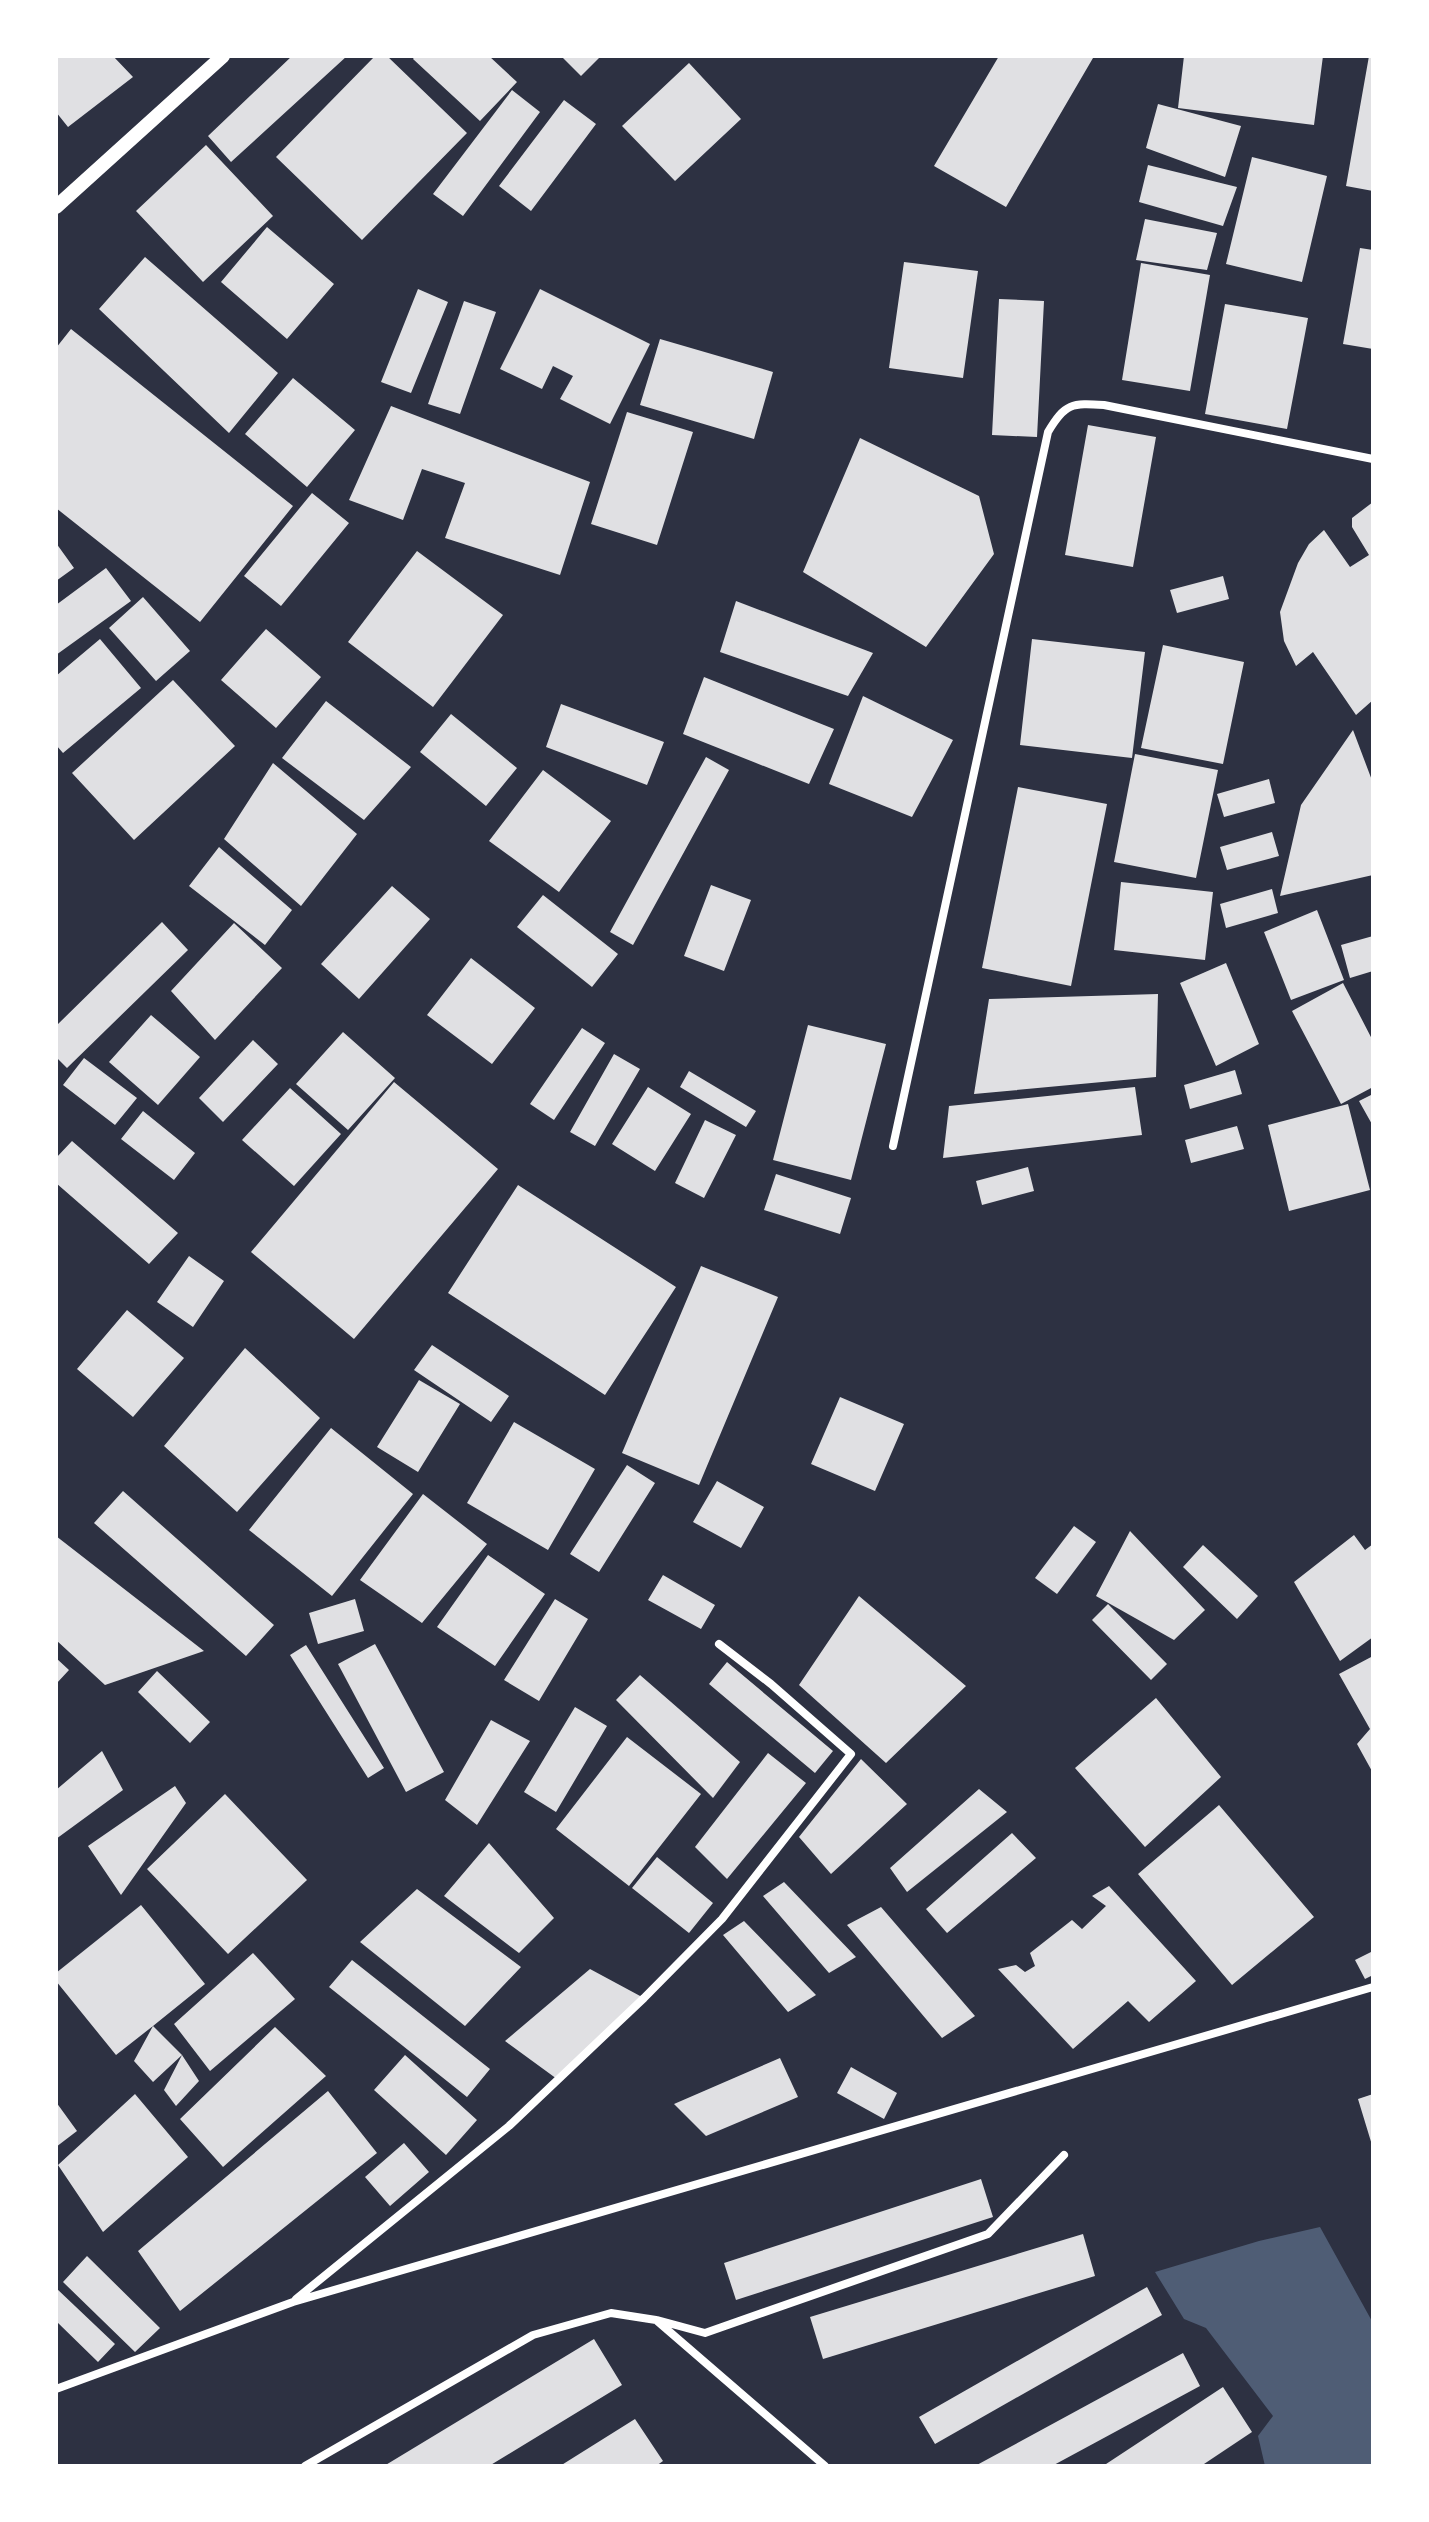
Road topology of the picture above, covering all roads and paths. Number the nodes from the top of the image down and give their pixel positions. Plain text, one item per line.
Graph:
1 (223, 56) edge
2 (56, 207) edge
3 (1373, 459) edge
4 (893, 1146) dead end
5 (719, 1644) dead end
6 (1373, 1987) edge
7 (1064, 2155) dead end
8 (293, 2302) junction
9 (656, 2320) junction
10 (56, 2389) edge
11 (305, 2466) edge
12 (825, 2466) edge

1 - 2 street
3 - 4 street
5 - 8 street
6 - 8 street
7 - 9 street
8 - 10 street
9 - 11 street
9 - 12 street

